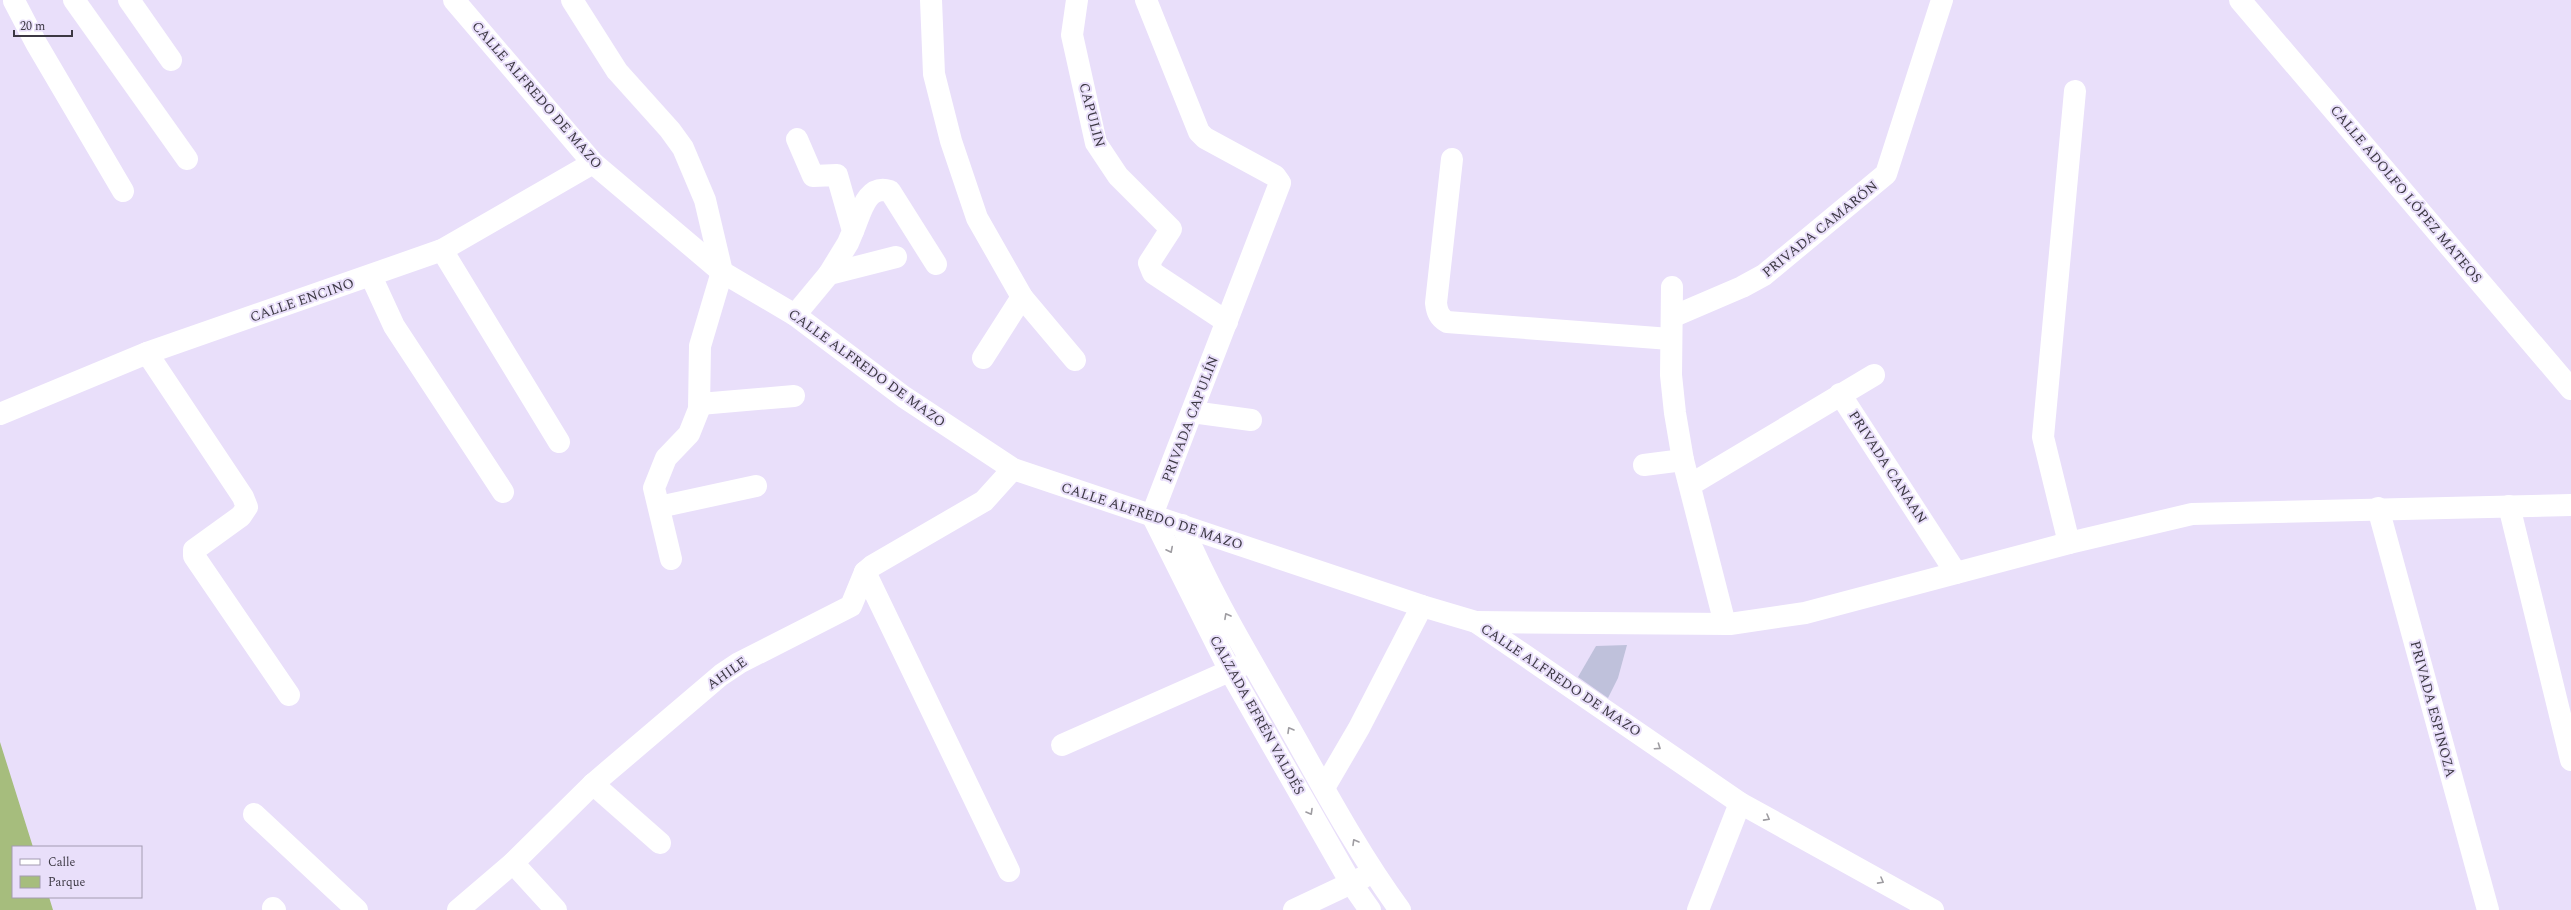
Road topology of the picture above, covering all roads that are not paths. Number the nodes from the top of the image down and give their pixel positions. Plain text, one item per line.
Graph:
1 (74, 0) edge
2 (129, 0) edge
3 (454, 0) edge
4 (572, 0) edge
5 (931, 0) edge
6 (1077, 0) edge
7 (1146, 0) edge
8 (1942, 0) edge
9 (2240, 0) edge
10 (10, 1) edge
11 (171, 60) dead end
12 (2075, 91) dead end
13 (797, 139) dead end
14 (187, 159) dead end
15 (1452, 159) dead end
16 (594, 163) junction
17 (123, 191) dead end
18 (853, 231) junction
19 (442, 250) junction
20 (896, 256) dead end
21 (936, 264) dead end
22 (722, 272) junction
23 (829, 274) junction
24 (371, 276) junction
25 (1672, 287) dead end
26 (1022, 297) junction
27 (795, 315) junction
28 (1672, 317) junction
29 (1227, 322) junction
30 (1670, 339) junction
31 (147, 353) junction
32 (982, 358) dead end
33 (1075, 360) dead end
34 (1874, 375) dead end
35 (2571, 389) edge
36 (1840, 394) junction
37 (794, 396) dead end
38 (700, 404) junction
39 (1192, 412) junction
40 (0, 414) edge
41 (1251, 420) dead end
42 (559, 442) dead end
43 (1684, 460) junction
44 (1644, 465) dead end
45 (1013, 469) junction
46 (1690, 485) junction
47 (756, 486) dead end
48 (503, 492) dead end
49 (2571, 504) edge
50 (2509, 506) junction
51 (659, 507) junction
52 (2378, 508) junction
53 (1152, 515) junction
54 (1182, 526) junction
55 (2069, 543) junction
56 (671, 559) dead end
57 (865, 572) junction
58 (1956, 573) junction
59 (1422, 606) junction
60 (1476, 622) junction
61 (1725, 624) junction
62 (1251, 660) junction
63 (1230, 671) junction
64 (289, 695) dead end
65 (1062, 745) dead end
66 (2571, 760) edge
67 (593, 784) junction
68 (1324, 788) junction
69 (1740, 803) junction
70 (254, 814) dead end
71 (660, 843) dead end
72 (513, 863) junction
73 (1009, 871) dead end
74 (1372, 872) junction
75 (1351, 883) junction
76 (357, 910) edge
77 (458, 910) edge
78 (556, 910) edge
79 (1294, 910) edge
80 (1370, 910) edge
81 (1400, 910) edge
82 (1698, 910) edge
83 (1933, 910) edge
84 (2488, 910) edge

1 - 14 street
2 - 11 street
3 - 16 street, CALLE ALFREDO DE MAZO
4 - 22 street
5 - 26 street
6 - 29 street, CAPULIN
7 - 29 street, PRIVADA CAPULÍN
8 - 28 street, PRIVADA CAMARÓN
9 - 35 street, CALLE ADOLFO LÓPEZ MATEOS
10 - 17 street
12 - 55 street
13 - 18 street
15 - 30 street
16 - 19 street, CALLE ENCINO
16 - 22 street, CALLE ALFREDO DE MAZO
18 - 21 street
18 - 23 street
19 - 24 street, CALLE ENCINO
19 - 42 street
20 - 23 street
22 - 27 street, CALLE ALFREDO DE MAZO
22 - 38 street
23 - 27 street
24 - 31 street, CALLE ENCINO
24 - 48 street
25 - 28 street
26 - 32 street
26 - 33 street
27 - 45 street, CALLE ALFREDO DE MAZO
28 - 30 street
29 - 39 street, PRIVADA CAPULÍN
30 - 43 street
31 - 40 street, CALLE ENCINO
31 - 64 street
34 - 36 street
36 - 46 street
36 - 58 street, PRIVADA CANAAN
37 - 38 street
38 - 51 street
39 - 41 street
39 - 53 street, PRIVADA CAPULÍN
43 - 44 street
43 - 46 street
45 - 53 street, CALLE ALFREDO DE MAZO
45 - 57 street
46 - 61 street
47 - 51 street
49 - 50 street
50 - 52 street
50 - 66 street
51 - 56 street
52 - 55 street
52 - 84 street, PRIVADA ESPINOZA
53 - 54 street, CALLE ALFREDO DE MAZO
53 -> 63 street, CALZADA EFRÉN VALDÉS
54 - 59 street, CALLE ALFREDO DE MAZO
62 -> 54 street, CALZADA EFRÉN VALDÉS
55 - 58 street
57 - 67 street, AHILE
57 - 73 street
58 - 61 street
59 - 60 street, CALLE ALFREDO DE MAZO
59 - 68 street
60 - 61 street
60 -> 69 street, CALLE ALFREDO DE MAZO
62 - 63 street
68 -> 62 street, CALZADA EFRÉN VALDÉS
63 - 65 street
63 -> 75 street, CALZADA EFRÉN VALDÉS
67 - 71 street
67 - 72 street, AHILE
74 -> 68 street, CALZADA EFRÉN VALDÉS
69 - 82 street
69 -> 83 street, CALLE ALFREDO DE MAZO
70 - 76 street
72 - 77 street, AHILE
72 - 78 street
74 - 75 street
74 - 81 street, CALZADA EFRÉN VALDÉS
75 - 79 street
75 - 80 street, CALZADA EFRÉN VALDÉS

